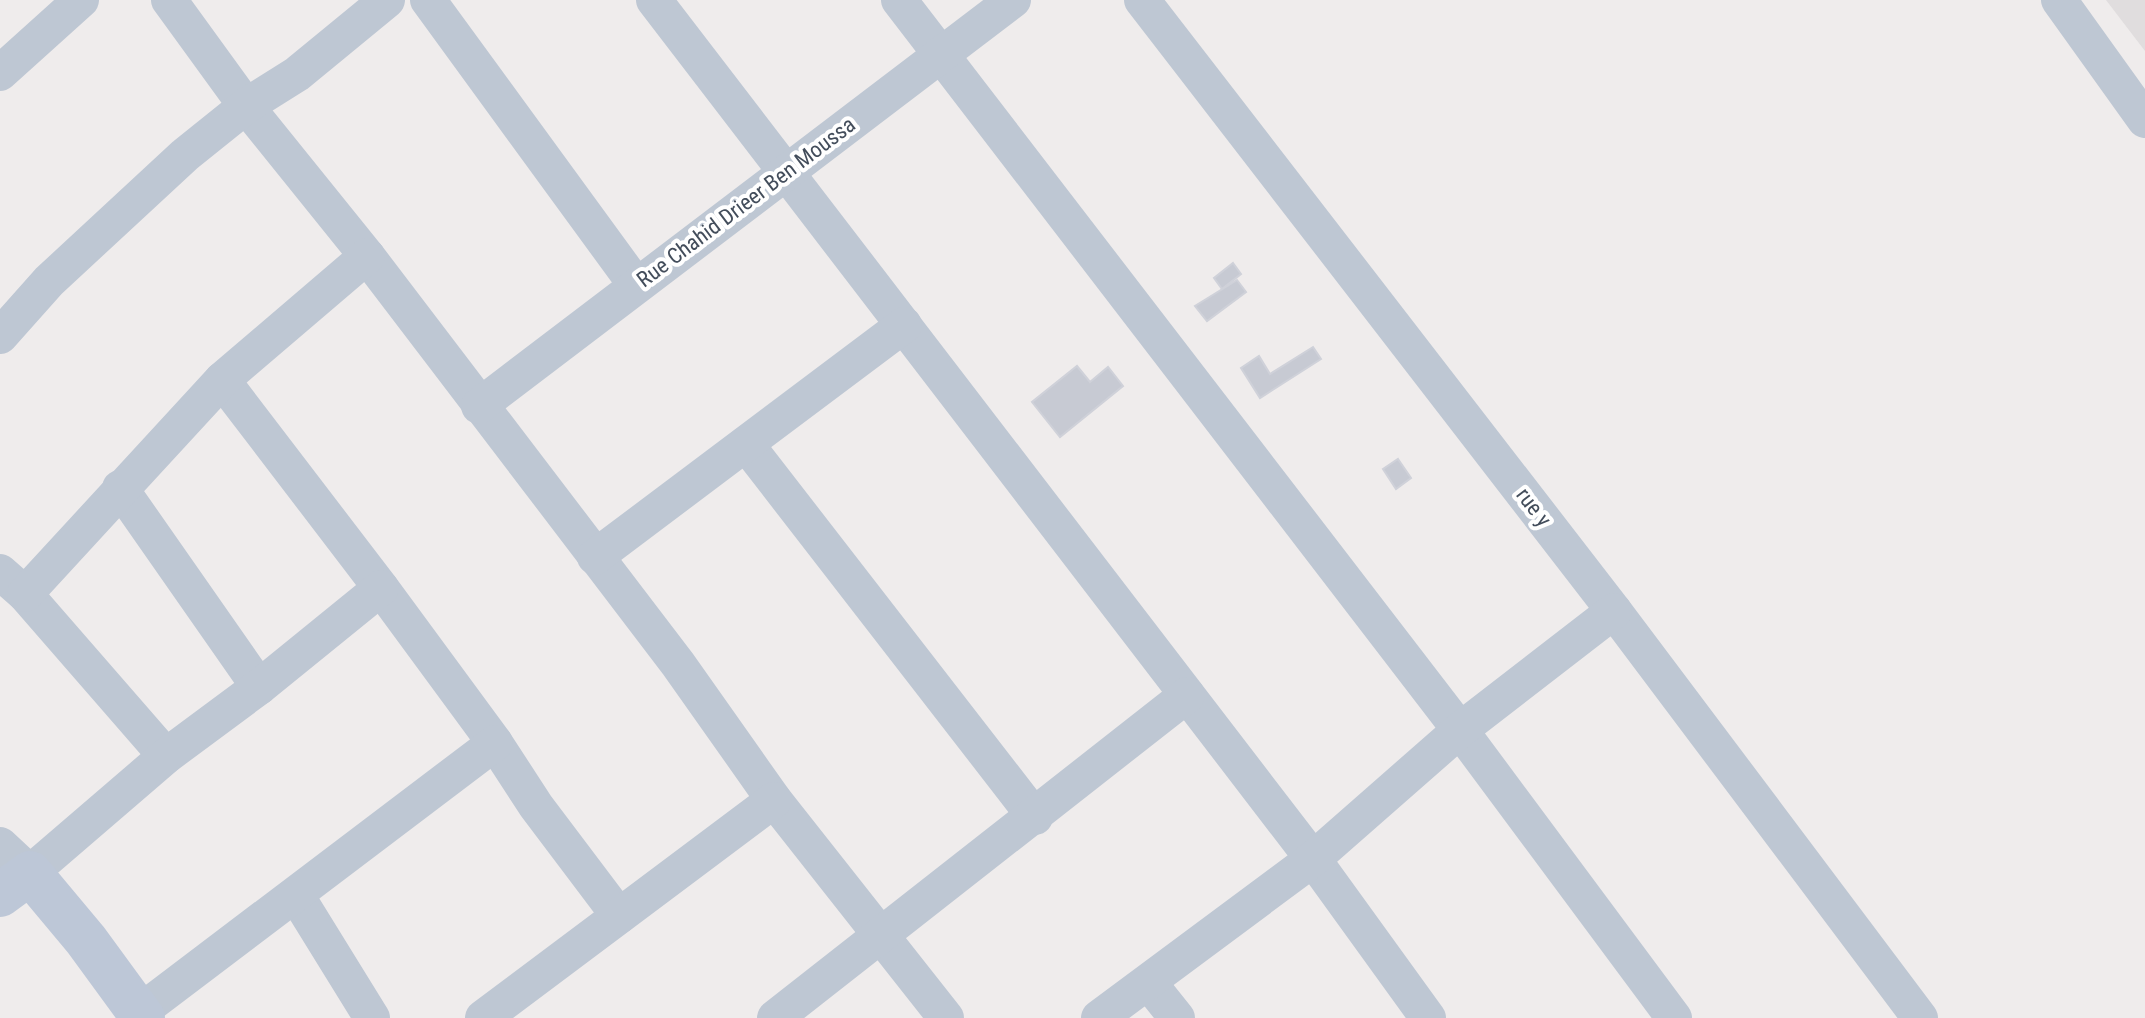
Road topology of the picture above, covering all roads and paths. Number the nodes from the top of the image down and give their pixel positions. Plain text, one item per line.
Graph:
1 (81, 0) edge
2 (169, 0) edge
3 (387, 0) edge
4 (428, 0) edge
5 (654, 0) edge
6 (899, 0) edge
7 (1013, 0) edge
8 (1142, 0) edge
9 (2059, 0) edge
10 (940, 52) junction
11 (0, 73) edge
12 (246, 106) junction
13 (2145, 120) edge
14 (789, 173) junction
15 (367, 256) junction
16 (636, 285) junction
17 (904, 325) junction
18 (0, 336) edge
19 (222, 380) junction
20 (479, 406) junction
21 (746, 444) junction
22 (120, 488) junction
23 (595, 557) junction
24 (13, 583) edge
25 (381, 588) junction
26 (1614, 611) junction
27 (259, 687) junction
28 (1187, 695) junction
29 (1460, 730) junction
30 (495, 743) junction
31 (166, 756) junction
32 (774, 800) junction
33 (1035, 817) junction
34 (1313, 859) junction
35 (10, 871) edge
36 (296, 895) junction
37 (619, 916) junction
38 (879, 935) junction
39 (1149, 983) junction
40 (142, 1014) edge
41 (372, 1018) edge
42 (483, 1018) edge
43 (775, 1018) edge
44 (946, 1018) edge
45 (1099, 1018) edge
46 (1177, 1018) edge
47 (1428, 1018) edge
48 (1674, 1018) edge
49 (1920, 1018) edge

1 - 11 street
2 - 12 street
3 - 12 street
4 - 16 street
5 - 14 street
6 - 10 street
7 - 10 street, Rue Chahid Drieer Ben Moussa
8 - 26 street, rue y
9 - 13 street
10 - 14 street, Rue Chahid Drieer Ben Moussa
10 - 29 street
12 - 15 street
12 - 18 street
14 - 16 street, Rue Chahid Drieer Ben Moussa
14 - 17 street
15 - 19 street
15 - 20 street
16 - 20 street, Rue Chahid Drieer Ben Moussa
17 - 21 street
17 - 28 street
19 - 22 street
19 - 25 street
20 - 23 street
21 - 23 street
21 - 33 street
22 - 24 street
22 - 27 street
23 - 32 street
24 - 31 street
25 - 27 street
25 - 30 street
26 - 29 street
26 - 49 street, rue y
27 - 31 street
28 - 33 street
28 - 34 street
29 - 34 street
29 - 48 street
30 - 36 street
30 - 37 street
31 - 35 street
32 - 37 street
32 - 38 street
33 - 38 street
34 - 39 street
34 - 47 street
35 - 40 street
36 - 40 street
36 - 41 street
37 - 42 street
38 - 43 street
38 - 44 street
39 - 45 street
39 - 46 street

